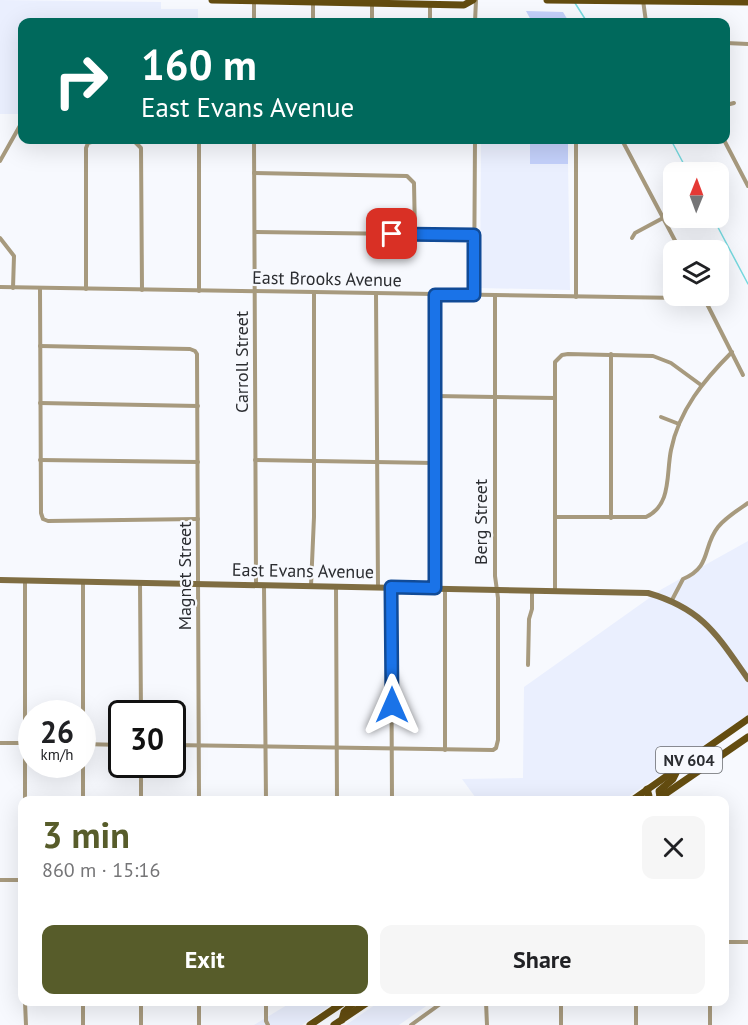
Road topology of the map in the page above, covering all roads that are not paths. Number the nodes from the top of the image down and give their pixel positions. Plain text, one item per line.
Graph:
1 (212, 0) edge
2 (474, 0) edge
3 (547, 0) edge
4 (563, 0) edge
5 (595, 0) edge
6 (254, 1) edge
7 (313, 1) edge
8 (372, 1) edge
9 (643, 1) edge
10 (748, 2) edge
11 (430, 4) junction
12 (254, 18) edge
13 (312, 18) edge
14 (372, 18) edge
15 (430, 18) edge
16 (475, 18) edge
17 (645, 18) edge
18 (730, 43) edge
19 (748, 44) edge
20 (734, 103) dead end
21 (730, 104) edge
22 (18, 129) edge
23 (88, 144) edge
24 (139, 144) edge
25 (199, 144) edge
26 (254, 144) edge
27 (475, 144) edge
28 (576, 144) edge
29 (624, 144) edge
30 (726, 144) edge
31 (0, 161) edge
32 (255, 173) junction
33 (748, 186) edge
34 (663, 218) joint
35 (255, 232) junction
36 (415, 234) junction
37 (474, 235) junction
38 (0, 238) edge
39 (632, 238) dead end
40 (0, 287) edge
41 (13, 288) junction
42 (40, 288) junction
43 (86, 289) junction
44 (142, 290) junction
45 (199, 291) junction
46 (255, 292) junction
47 (314, 293) junction
48 (376, 294) junction
49 (435, 295) junction
50 (474, 295) junction
51 (495, 296) junction
52 (576, 297) junction
53 (663, 298) edge
54 (708, 306) edge
55 (40, 346) junction
56 (732, 352) junction
57 (611, 354) junction
58 (743, 375) dead end
59 (701, 385) junction
60 (435, 396) junction
61 (495, 397) junction
62 (555, 398) junction
63 (40, 403) junction
64 (198, 406) junction
65 (661, 417) dead end
66 (679, 424) junction
67 (40, 460) junction
68 (255, 460) junction
69 (314, 461) junction
70 (198, 462) junction
71 (376, 462) junction
72 (435, 463) junction
73 (748, 503) edge
74 (555, 518) junction
75 (611, 518) junction
76 (198, 519) junction
77 (0, 580) edge
78 (25, 581) junction
79 (83, 582) junction
80 (140, 583) junction
81 (198, 584) junction
82 (255, 585) junction
83 (264, 585) junction
84 (311, 586) junction
85 (336, 586) junction
86 (378, 587) junction
87 (391, 587) junction
88 (435, 588) junction
89 (445, 588) junction
90 (497, 589) junction
91 (532, 589) junction
92 (555, 590) junction
93 (672, 600) junction
94 (528, 665) dead end
95 (748, 679) edge
96 (25, 700) edge
97 (83, 700) edge
98 (141, 700) edge
99 (748, 719) edge
100 (748, 736) edge
101 (0, 743) edge
102 (18, 743) edge
103 (186, 746) edge
104 (199, 746) junction
105 (265, 747) junction
106 (337, 748) junction
107 (392, 749) junction
108 (445, 750) junction
109 (680, 767) junction
110 (25, 778) edge
111 (83, 778) edge
112 (141, 778) edge
113 (647, 789) junction
114 (25, 796) edge
115 (83, 796) edge
116 (141, 796) edge
117 (199, 796) edge
118 (266, 796) edge
119 (337, 796) edge
120 (392, 796) edge
121 (638, 796) edge
122 (649, 796) edge
123 (658, 796) edge
124 (662, 796) edge
125 (0, 880) edge
126 (18, 880) edge
127 (729, 942) edge
128 (748, 942) edge
129 (26, 1006) edge
130 (83, 1006) edge
131 (141, 1006) edge
132 (199, 1006) edge
133 (266, 1006) edge
134 (338, 1006) edge
135 (351, 1006) edge
136 (362, 1006) edge
137 (438, 1006) edge
138 (486, 1006) edge
139 (561, 1006) edge
140 (636, 1006) edge
141 (710, 1006) edge
142 (328, 1013) junction
143 (342, 1020) junction
144 (413, 1024) edge
145 (26, 1025) edge
146 (83, 1025) edge
147 (141, 1025) edge
148 (199, 1025) edge
149 (268, 1025) edge
150 (310, 1025) edge
151 (321, 1025) edge
152 (334, 1025) edge
153 (487, 1025) edge
154 (561, 1025) edge
155 (636, 1025) edge
156 (710, 1025) edge

1 - 6 main road
2 - 11 main road
2 - 16 street
3 - 4 main road
4 - 5 main road
5 - 9 main road
6 - 7 main road
6 - 12 street
7 - 8 main road
7 - 13 street
8 - 11 main road
8 - 14 street
9 - 10 main road
9 - 17 street
11 - 15 street
18 - 19 street
20 - 21 street
22 - 31 street
23 - 43 street
24 - 44 street
25 - 45 street
26 - 32 street, Carroll Street
27 - 37 street
28 - 52 street
29 - 34 street
30 - 33 street
32 - 35 street, Carroll Street
32 - 36 street
34 - 39 street
35 - 36 street
35 - 46 street, Carroll Street
36 - 37 street
37 - 50 street
38 - 41 street
40 - 41 street, East Brooks Avenue
41 - 42 street, East Brooks Avenue
42 - 43 street, East Brooks Avenue
42 - 55 street
43 - 44 street, East Brooks Avenue
44 - 45 street, East Brooks Avenue
45 - 46 street, East Brooks Avenue
46 - 47 street, East Brooks Avenue
46 - 68 street, Carroll Street
47 - 48 street, East Brooks Avenue
47 - 69 street
48 - 49 street, East Brooks Avenue
48 - 71 street
49 - 50 street, East Brooks Avenue
49 - 60 street
50 - 51 street, East Brooks Avenue
51 - 52 street, East Brooks Avenue
51 - 61 street, Berg Street
52 - 53 street, East Brooks Avenue
54 - 56 street
55 - 63 street
55 - 64 street, Magnet Street
56 - 58 street
56 - 59 street
57 - 59 street
57 - 62 street
57 - 75 street
59 - 66 street
60 - 61 street
60 - 72 street
61 - 62 street
61 - 90 street, Berg Street
62 - 74 street
63 - 64 street
63 - 67 street
64 - 70 street, Magnet Street
65 - 66 street
66 - 75 street
67 - 70 street
67 - 76 street
68 - 69 street
68 - 82 street, Carroll Street
69 - 71 street
69 - 84 street
70 - 76 street, Magnet Street
71 - 72 street
71 - 86 street
72 - 88 street
73 - 93 street
74 - 75 street
74 - 92 street
76 - 81 street, Magnet Street
77 - 78 street, East Evans Avenue
78 - 79 street, East Evans Avenue
78 - 96 street
79 - 80 street, East Evans Avenue
79 - 97 street
80 - 81 street, East Evans Avenue
80 - 98 street
81 - 82 street, East Evans Avenue
81 - 104 street, Magnet Street
82 - 83 street, East Evans Avenue
83 - 84 street, East Evans Avenue
83 - 105 street
84 - 85 street, East Evans Avenue
85 - 86 street, East Evans Avenue
85 - 106 street
86 - 87 street, East Evans Avenue
87 - 88 street, East Evans Avenue
87 - 107 street
88 - 89 street, East Evans Avenue
89 - 90 street, East Evans Avenue
89 - 108 street
90 - 91 street, East Evans Avenue
90 - 108 street, Berg Street
91 - 92 street, East Evans Avenue
91 - 94 street
92 - 93 street, East Evans Avenue
93 - 95 street, East Evans Avenue
99 - 109 main road, NV 604
100 - 124 main road, NV 604
101 - 102 street
103 - 104 street
104 - 105 street
104 - 117 street, Magnet Street
105 - 106 street
105 - 118 street
106 - 107 street
106 - 119 street
107 - 108 street
107 - 120 street
109 - 113 main road, NV 604
109 - 123 main road
110 - 114 street
111 - 115 street
112 - 116 street
113 - 121 main road, NV 604
113 - 122 main road
125 - 126 street
127 - 128 street
129 - 145 street
130 - 146 street
131 - 147 street
132 - 148 street
133 - 149 street
134 - 142 main road
135 - 143 main road
136 - 143 main road
137 - 144 street
138 - 153 street
139 - 154 street
140 - 155 street
141 - 156 street
142 - 150 main road
142 - 151 main road
143 - 152 main road

